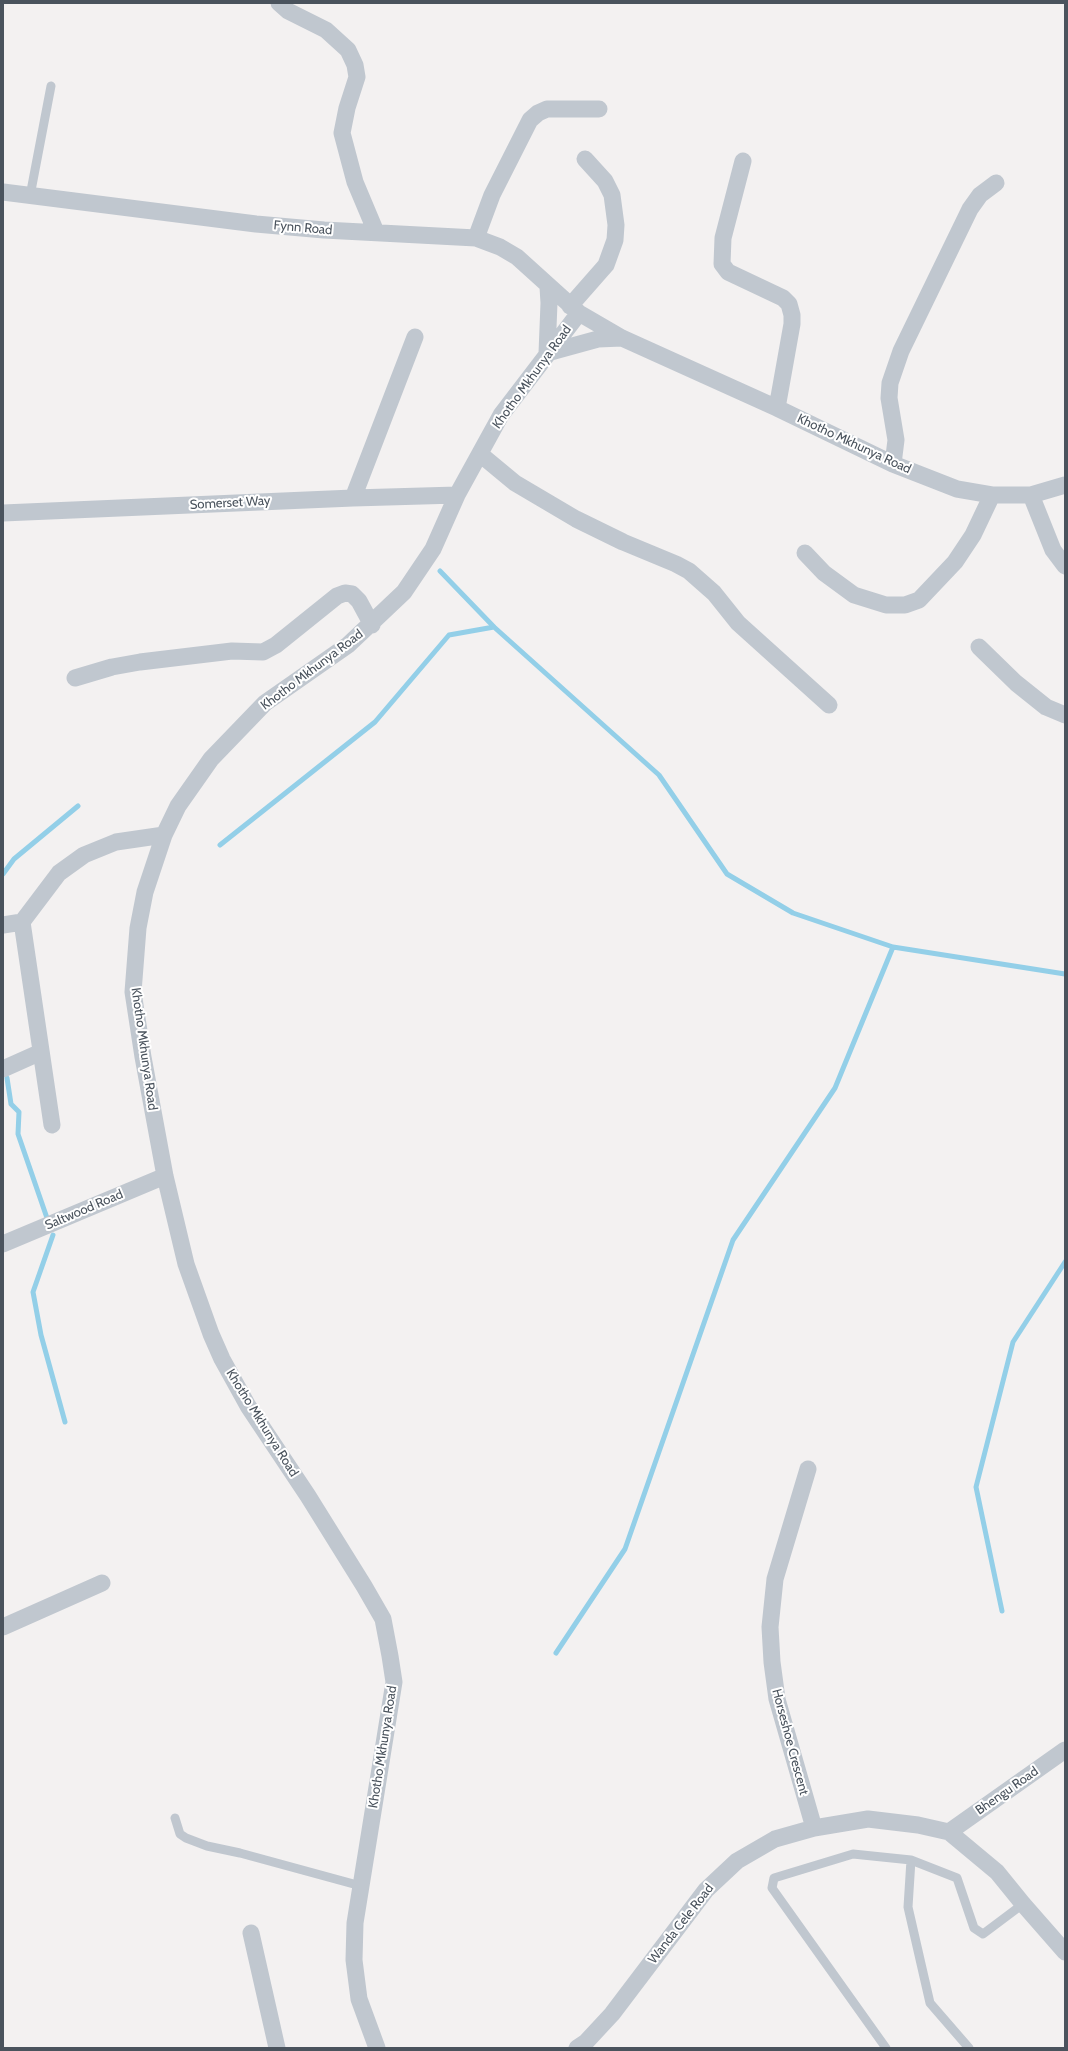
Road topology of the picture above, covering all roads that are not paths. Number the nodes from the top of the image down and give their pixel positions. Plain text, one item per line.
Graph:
1 (279, 3) edge
2 (51, 86) dead end
3 (599, 109) dead end
4 (585, 159) dead end
5 (743, 161) dead end
6 (996, 183) dead end
7 (3, 192) edge
8 (30, 196) junction
9 (376, 232) junction
10 (476, 238) junction
11 (548, 287) junction
12 (575, 309) junction
13 (415, 337) dead end
14 (622, 338) junction
15 (547, 353) junction
16 (776, 408) junction
17 (480, 454) junction
18 (893, 464) junction
19 (1065, 485) edge
20 (457, 495) junction
21 (992, 495) junction
22 (1031, 495) junction
23 (353, 498) junction
24 (3, 513) edge
25 (805, 553) dead end
26 (1065, 566) edge
27 (372, 624) junction
28 (979, 647) dead end
29 (75, 678) dead end
30 (830, 705) dead end
31 (1065, 716) edge
32 (164, 835) junction
33 (22, 922) junction
34 (3, 925) edge
35 (41, 1052) junction
36 (3, 1069) edge
37 (52, 1125) dead end
38 (165, 1176) junction
39 (3, 1244) edge
40 (808, 1469) dead end
41 (102, 1583) dead end
42 (3, 1627) edge
43 (1065, 1750) edge
44 (175, 1818) dead end
45 (814, 1828) junction
46 (949, 1832) junction
47 (911, 1860) junction
48 (361, 1886) junction
49 (1023, 1904) junction
50 (251, 1933) dead end
51 (1065, 1952) edge
52 (277, 2048) edge
53 (377, 2048) edge
54 (577, 2048) edge
55 (886, 2048) edge
56 (969, 2048) edge

1 - 9 street
2 - 8 lane
3 - 10 street
4 - 12 street
5 - 16 street
6 - 18 street
7 - 8 street, Fynn Road
8 - 9 street, Fynn Road
9 - 10 street, Fynn Road
10 - 11 street, Fynn Road
11 - 12 street, Fynn Road
11 - 15 street
12 - 14 street, Khotho Mkhunya Road
12 - 15 street, Khotho Mkhunya Road
13 - 23 street
14 - 15 street
14 - 16 street, Khotho Mkhunya Road
15 - 17 street, Khotho Mkhunya Road
16 - 18 street, Khotho Mkhunya Road
17 - 20 street, Khotho Mkhunya Road
17 - 30 street
18 - 21 street, Khotho Mkhunya Road
19 - 22 street, Khotho Mkhunya Road
20 - 23 street, Somerset Way
20 - 27 street, Khotho Mkhunya Road
21 - 22 street, Khotho Mkhunya Road
21 - 25 street
22 - 26 street
23 - 24 street, Somerset Way
27 - 29 street
27 - 32 street, Khotho Mkhunya Road
28 - 31 street
32 - 33 street
32 - 38 street, Khotho Mkhunya Road
33 - 34 street
33 - 35 street
35 - 36 street
35 - 37 street
38 - 39 street, Saltwood Road
38 - 48 street, Khotho Mkhunya Road
40 - 45 street, Horseshoe Crescent
41 - 42 street
43 - 46 street, Bhengu Road
44 - 48 lane
45 - 46 street, Wanda Cele Road
45 - 54 street, Wanda Cele Road
46 - 49 street, Wanda Cele Road
47 - 49 lane
47 - 55 lane
47 - 56 lane
48 - 53 street, Khotho Mkhunya Road
49 - 51 street, Wanda Cele Road
50 - 52 street

